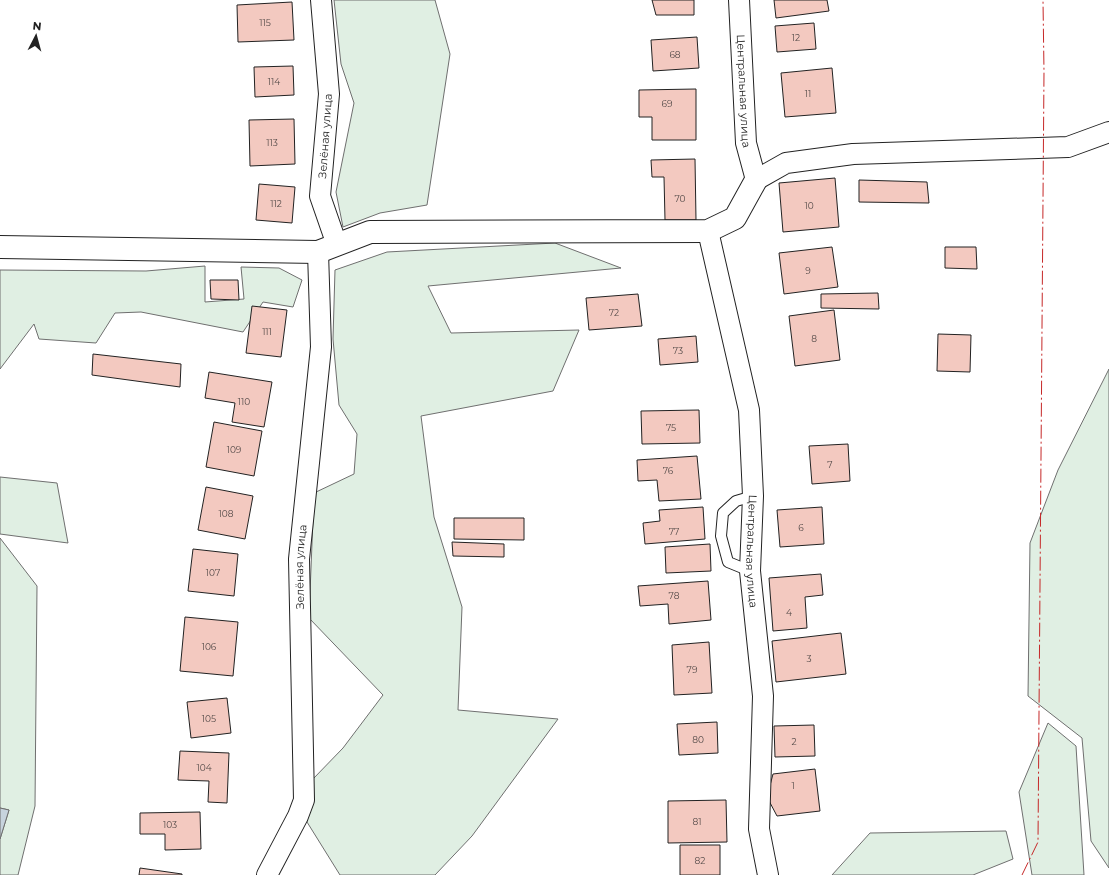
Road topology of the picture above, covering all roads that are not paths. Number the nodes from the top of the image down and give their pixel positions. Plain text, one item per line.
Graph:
1 (320, 0) edge
2 (739, 0) edge
3 (1109, 132) edge
4 (756, 180) junction
5 (708, 231) junction
6 (0, 247) edge
7 (327, 248) junction
8 (752, 496) junction
9 (750, 571) junction
10 (267, 875) edge
11 (768, 875) edge

1 - 7 street, Зелёная улица
2 - 4 street, Центральная улица
3 - 4 street
4 - 5 street
5 - 7 street
5 - 8 street, Центральная улица
6 - 7 street
7 - 10 street, Зелёная улица
8 - 9 street, Центральная улица
8 - 9 lane
9 - 11 street, Центральная улица

